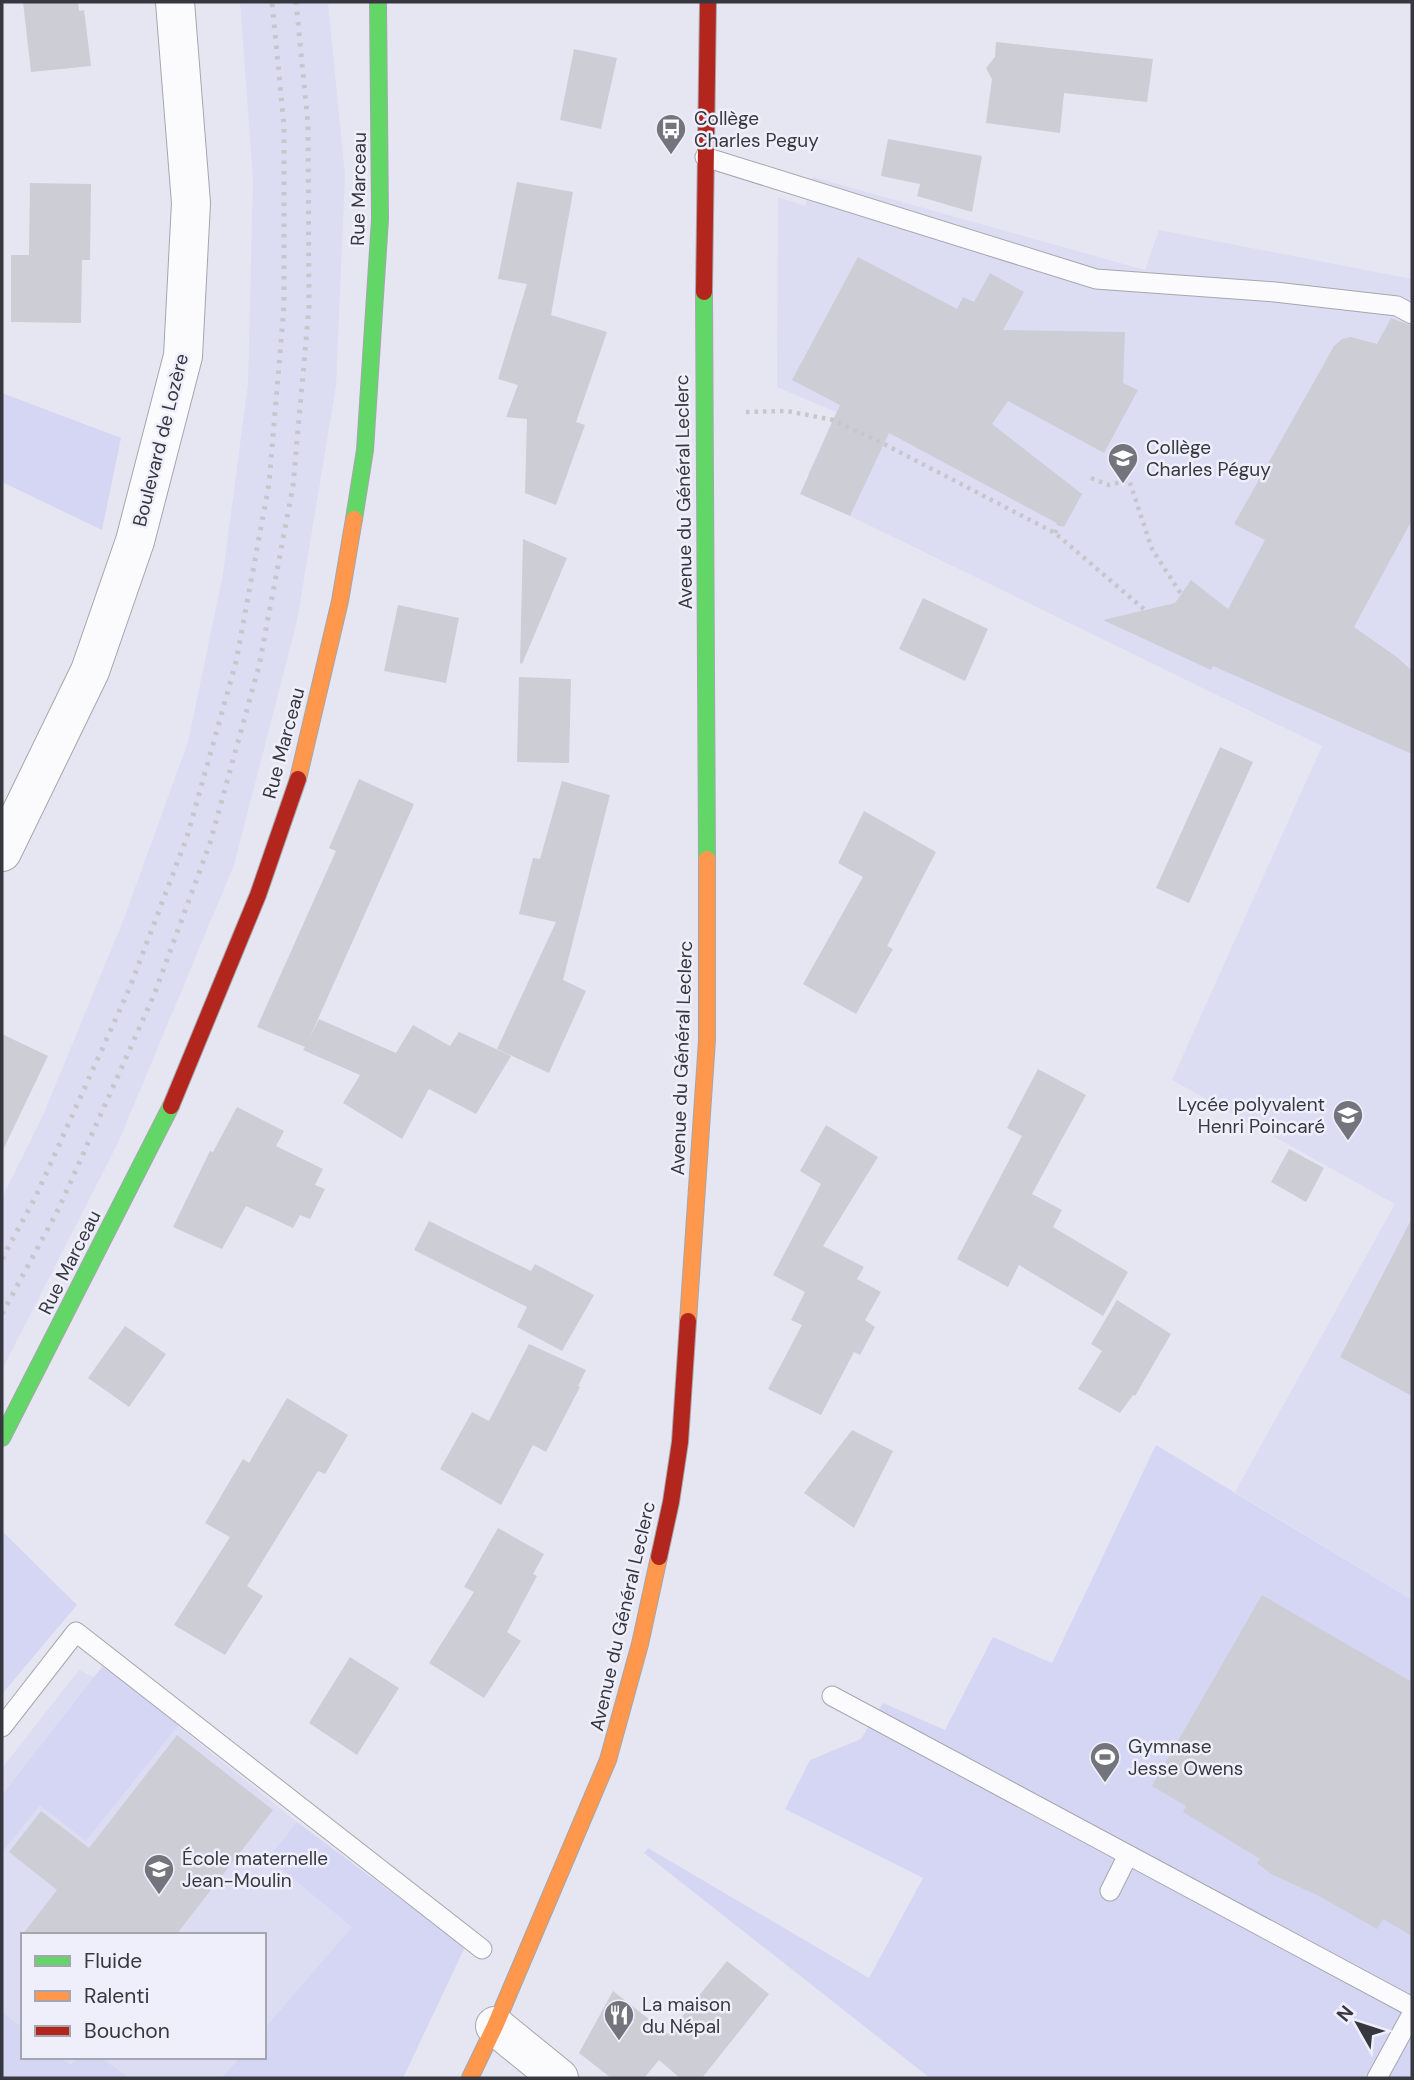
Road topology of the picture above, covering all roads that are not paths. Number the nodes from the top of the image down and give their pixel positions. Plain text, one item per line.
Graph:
1 (176, 2) edge
2 (378, 2) edge
3 (708, 2) edge
4 (705, 157) junction
5 (1412, 314) edge
6 (35, 783) junction
7 (2, 808) edge
8 (2, 852) edge
9 (2, 1438) edge
10 (832, 1696) dead end
11 (2, 1727) edge
12 (1128, 1854) junction
13 (1110, 1891) dead end
14 (482, 1948) dead end
15 (1412, 2007) edge
16 (1412, 2014) edge
17 (495, 2026) junction
18 (470, 2078) edge
19 (559, 2078) edge
20 (1377, 2078) edge

1 - 6 street, Boulevard de Lozère
2 - 9 main road, Rue Marceau
3 - 4 main road, Avenue du Général Leclerc
4 - 5 lane
4 - 17 main road, Avenue du Général Leclerc
6 - 7 street
6 - 8 street, Boulevard de Lozère
10 - 12 lane
11 - 14 lane
12 - 13 lane
12 - 15 lane
16 - 20 lane
17 - 18 main road, Avenue du Général Leclerc
17 - 19 street

